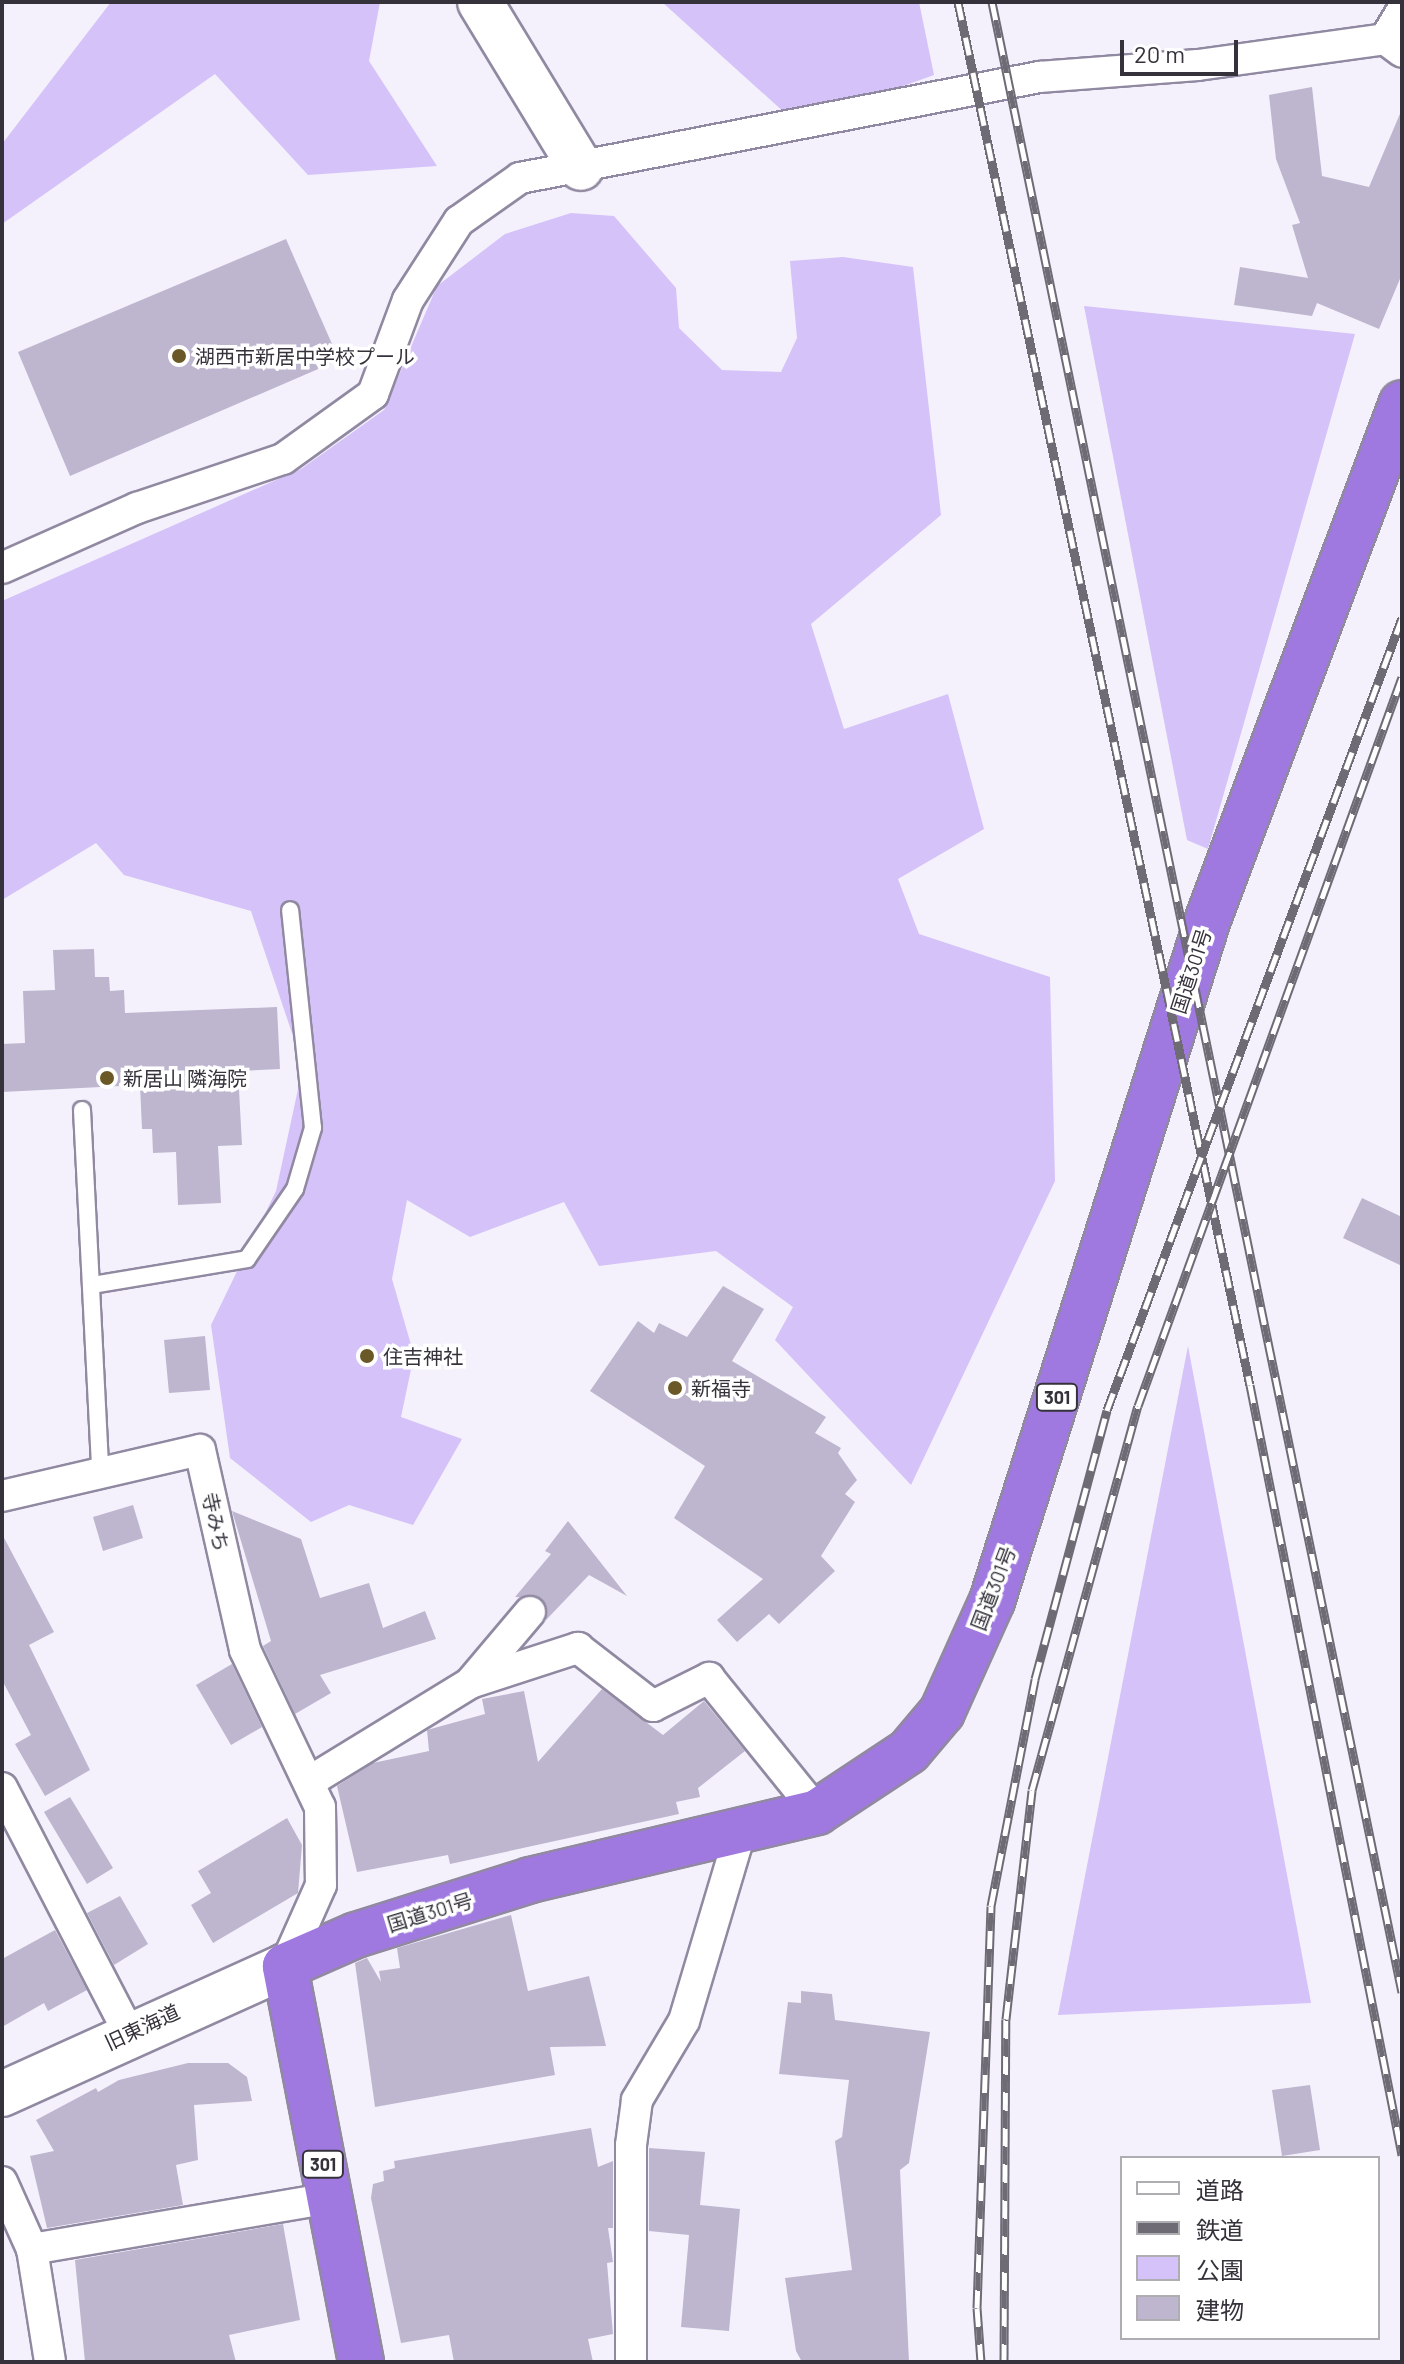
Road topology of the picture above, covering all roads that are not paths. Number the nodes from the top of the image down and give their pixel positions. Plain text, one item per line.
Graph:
1 (480, 2) edge
2 (1402, 11) edge
3 (1394, 45) edge
4 (581, 168) junction
5 (1402, 403) edge
6 (2, 568) edge
7 (290, 910) dead end
8 (82, 1110) dead end
9 (92, 1285) junction
10 (100, 1471) junction
11 (2, 1496) edge
12 (530, 1612) dead end
13 (470, 1683) junction
14 (312, 1780) junction
15 (2, 1788) edge
16 (817, 1812) junction
17 (741, 1830) junction
18 (285, 1966) junction
19 (129, 2033) junction
20 (2, 2094) edge
21 (2, 2182) edge
22 (329, 2198) junction
23 (32, 2249) junction
24 (50, 2362) edge
25 (361, 2362) edge
26 (631, 2362) edge

1 - 4 street
2 - 3 street
3 - 4 street
4 - 6 street
5 - 16 highway, 国道301号 / 301
7 - 9 lane
8 - 9 lane
9 - 10 lane
10 - 11 street, 寺みち
10 - 14 street, 寺みち
12 - 13 street
13 - 14 street
13 - 16 street
14 - 18 street
15 - 19 street
16 - 17 highway, 国道301号 / 301
17 - 18 highway, 国道301号 / 301
17 - 26 street
18 - 19 street, 旧東海道
18 - 22 highway, 301
19 - 20 street, 旧東海道
21 - 23 street
22 - 23 street
22 - 25 highway, 301
23 - 24 street

